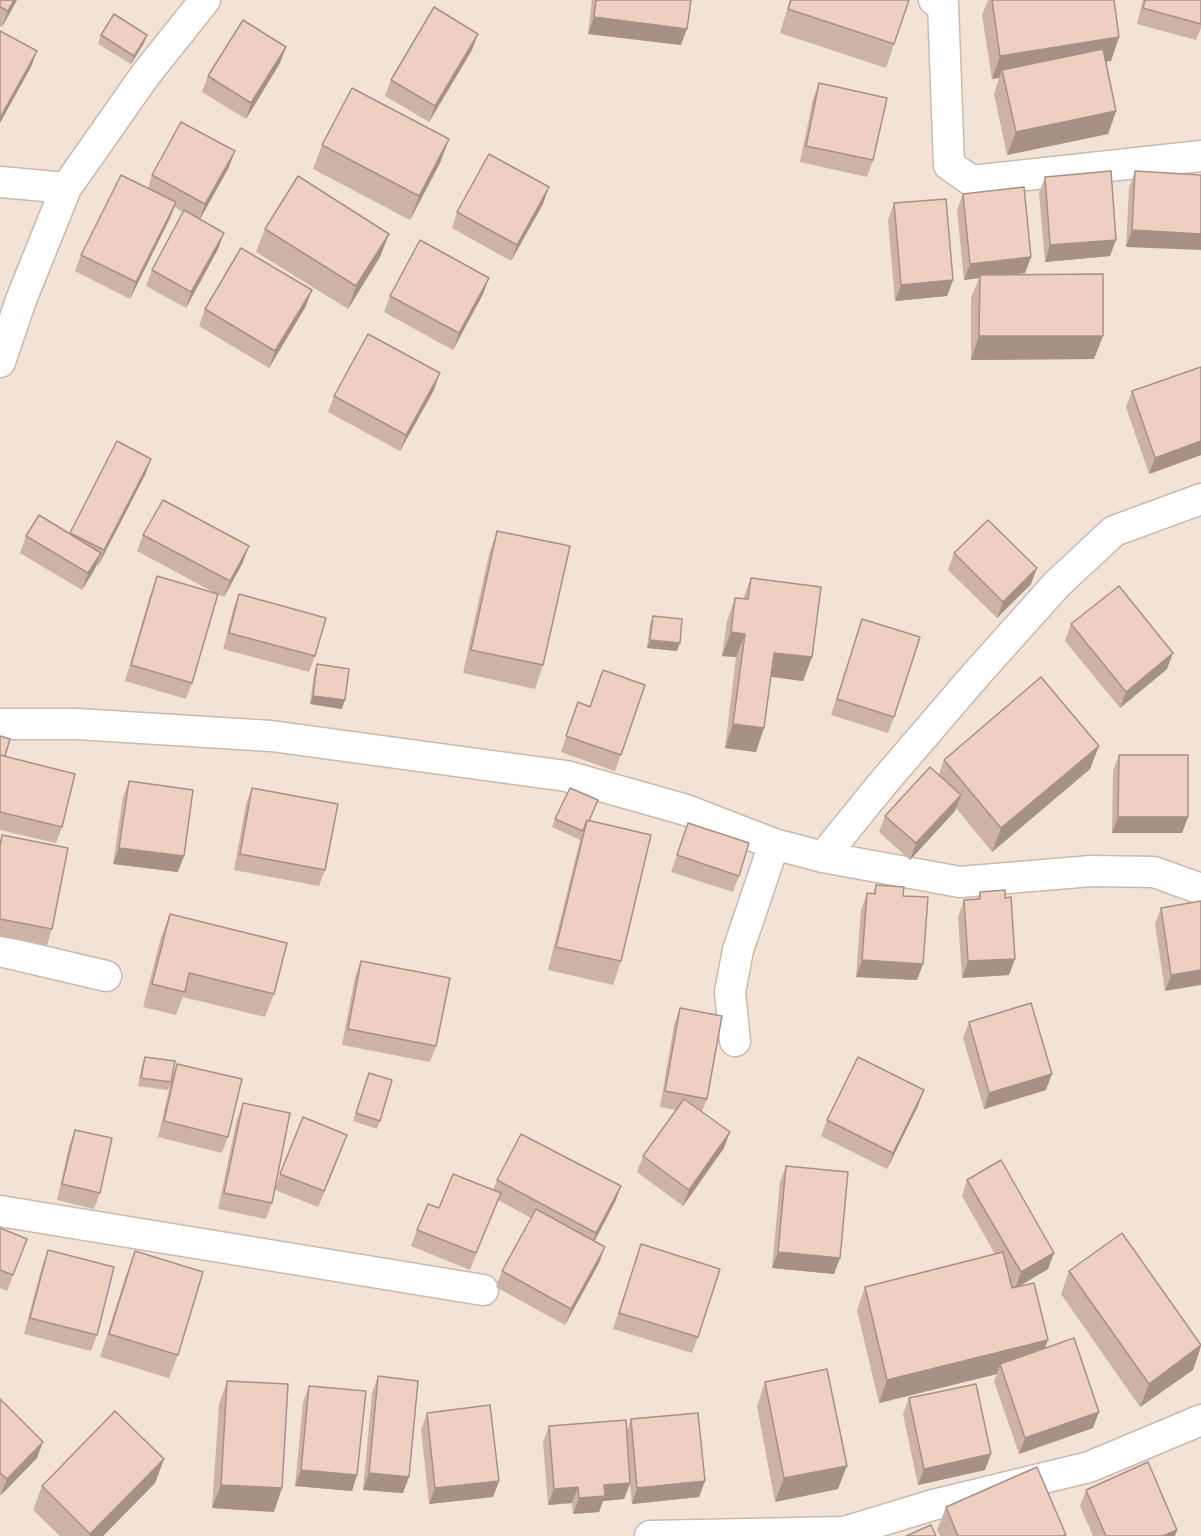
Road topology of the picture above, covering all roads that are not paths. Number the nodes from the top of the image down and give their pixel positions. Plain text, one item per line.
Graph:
1 (205, 0) edge
2 (934, 0) edge
3 (1201, 156) edge
4 (0, 182) edge
5 (66, 188) junction
6 (0, 362) edge
7 (1201, 499) edge
8 (0, 724) edge
9 (774, 844) junction
10 (823, 857) junction
11 (1201, 889) edge
12 (0, 951) edge
13 (106, 976) dead end
14 (735, 1041) dead end
15 (0, 1211) edge
16 (483, 1290) dead end
17 (1201, 1420) edge
18 (650, 1536) edge

1 - 5 street
2 - 3 street
4 - 5 street
5 - 6 street
7 - 10 street
8 - 9 street
9 - 10 street
9 - 14 street
10 - 11 street
12 - 13 street
15 - 16 street
17 - 18 street

